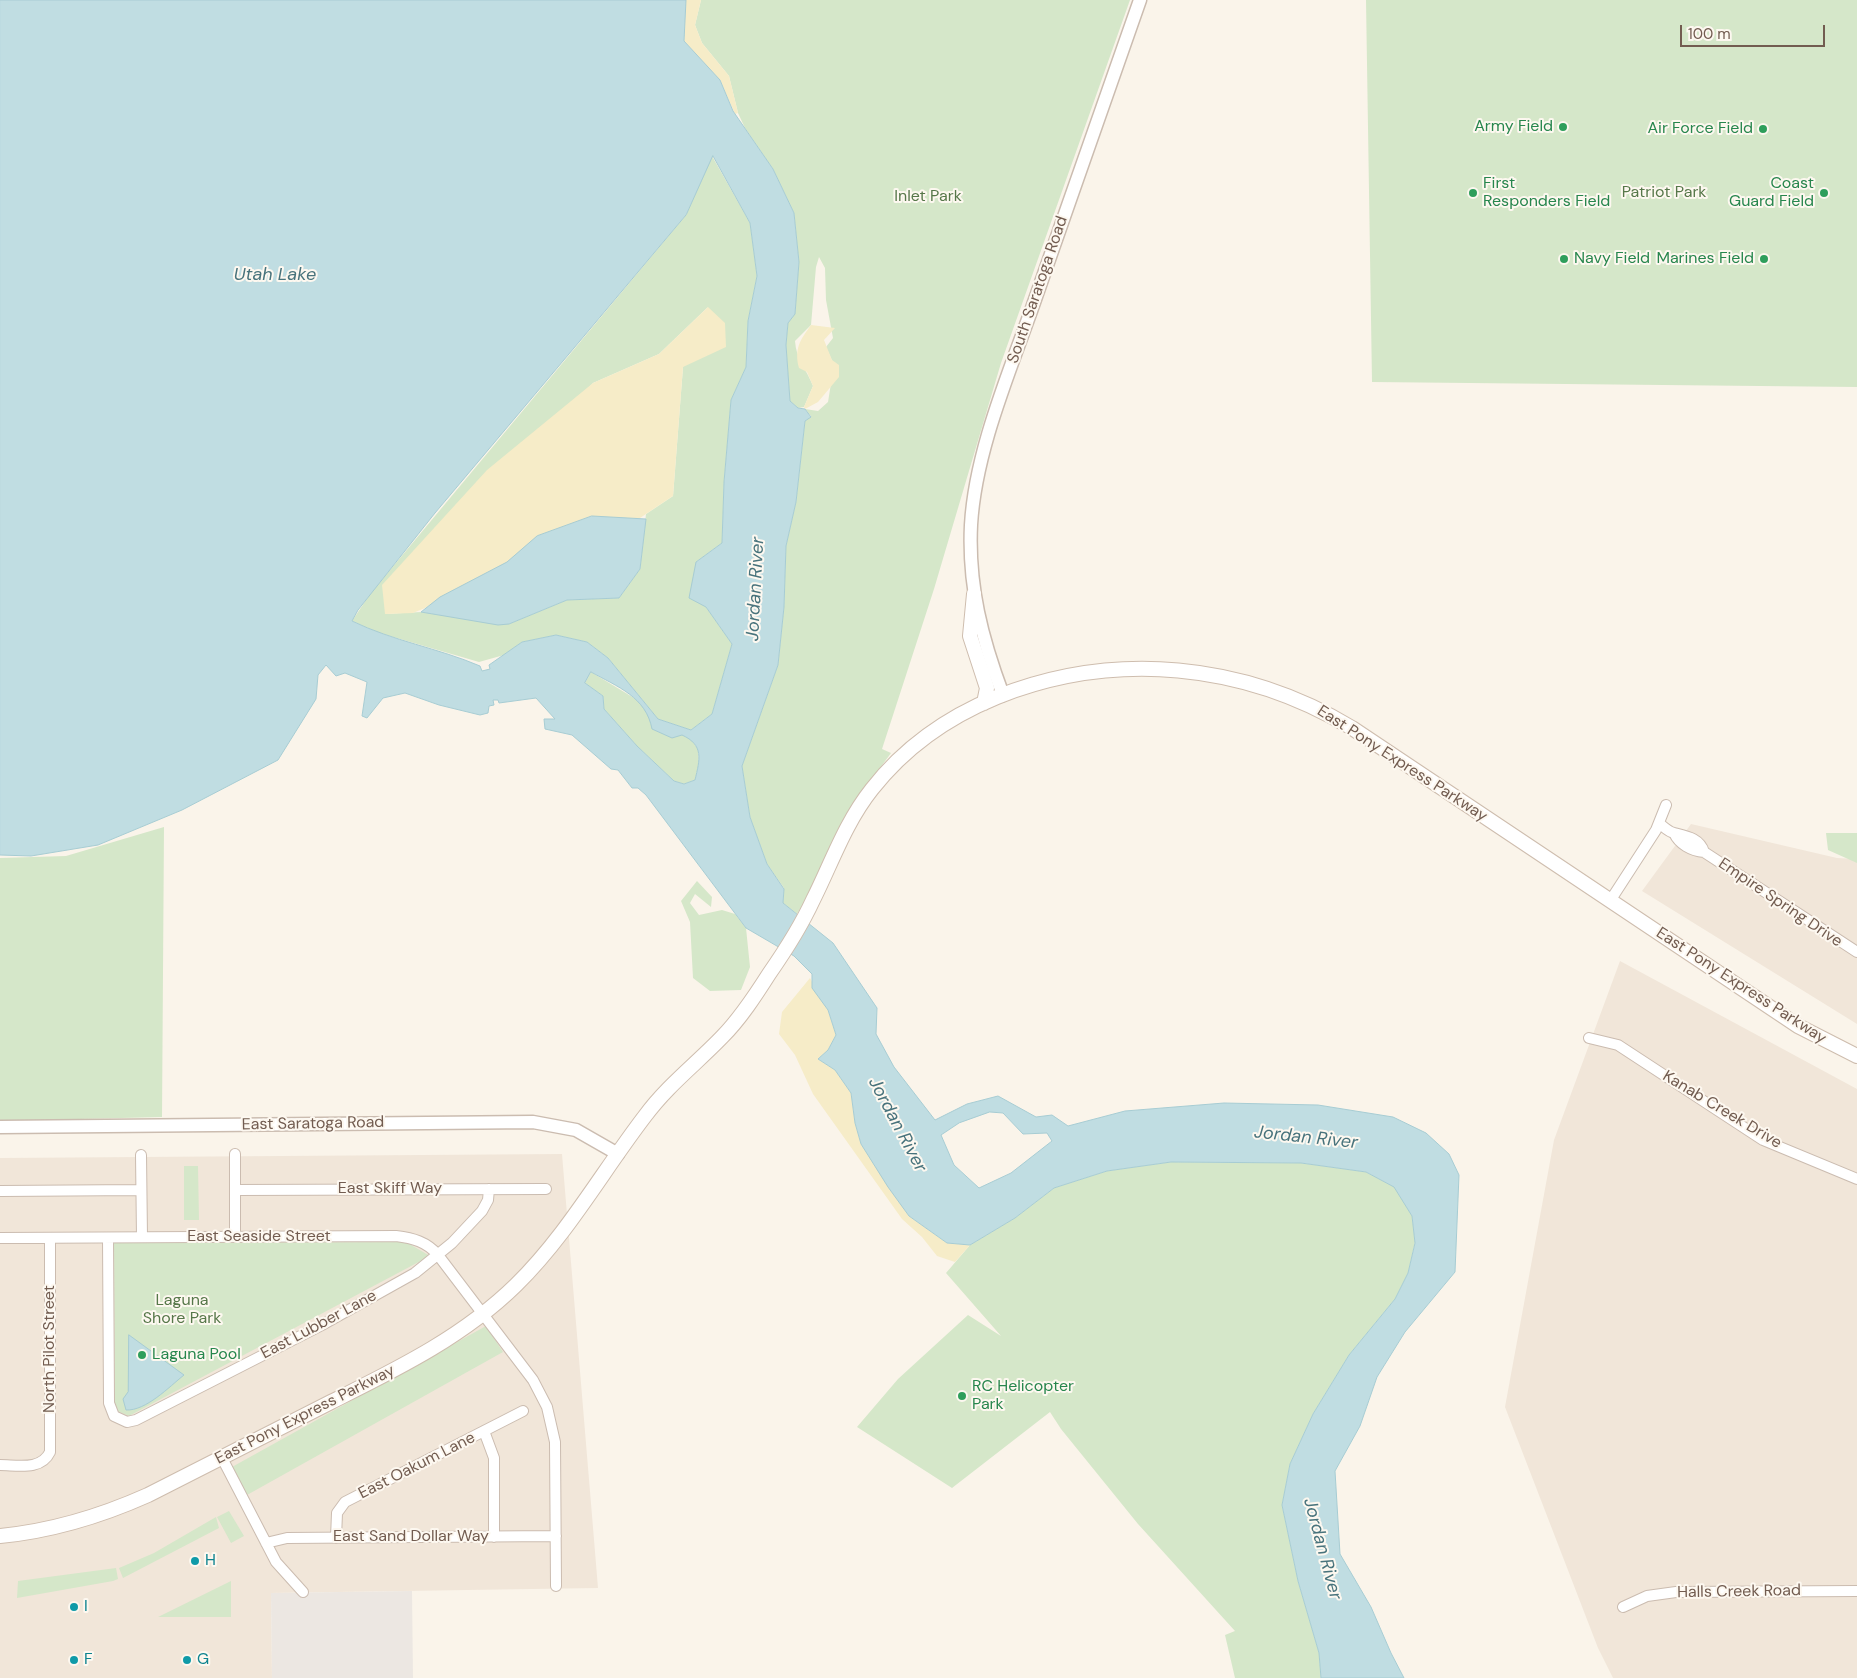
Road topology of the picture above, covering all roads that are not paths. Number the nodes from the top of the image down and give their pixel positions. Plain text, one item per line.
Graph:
1 (1140, 0) edge
2 (973, 591) junction
3 (1003, 695) junction
4 (984, 703) junction
5 (1666, 805) dead end
6 (1660, 824) junction
7 (1610, 901) junction
8 (1857, 952) edge
9 (1589, 1038) dead end
10 (1857, 1056) edge
11 (686, 1072) junction
12 (0, 1127) edge
13 (235, 1154) dead end
14 (618, 1154) junction
15 (141, 1155) dead end
16 (1857, 1179) edge
17 (546, 1188) dead end
18 (489, 1189) junction
19 (141, 1190) junction
20 (235, 1190) junction
21 (0, 1191) edge
22 (570, 1224) junction
23 (142, 1237) junction
24 (236, 1237) junction
25 (0, 1238) edge
26 (50, 1238) junction
27 (108, 1238) junction
28 (438, 1255) junction
29 (482, 1315) junction
30 (523, 1411) dead end
31 (484, 1431) junction
32 (222, 1458) junction
33 (0, 1464) edge
34 (0, 1536) edge
35 (556, 1536) junction
36 (494, 1537) junction
37 (336, 1538) junction
38 (266, 1543) junction
39 (556, 1586) dead end
40 (1857, 1590) edge
41 (303, 1592) dead end
42 (1623, 1607) dead end

1 - 2 street, South Saratoga Road
2 - 3 street, South Saratoga Road
2 - 4 main road
3 - 4 main road, East Pony Express Parkway
3 - 7 main road, East Pony Express Parkway
4 - 11 main road, East Pony Express Parkway
5 - 6 street
6 - 7 street
6 - 8 street, Empire Spring Drive
7 - 10 main road, East Pony Express Parkway
9 - 16 street, Kanab Creek Drive
11 - 14 main road, East Pony Express Parkway
11 - 22 main road, East Pony Express Parkway
12 - 14 street, East Saratoga Road
13 - 20 street
14 - 22 main road, East Pony Express Parkway
15 - 19 street
17 - 18 street, East Skiff Way
18 - 20 street, East Skiff Way
18 - 28 street, East Lubber Lane
19 - 21 street
19 - 23 street
20 - 24 street
22 - 29 main road, East Pony Express Parkway
23 - 24 street, East Seaside Street
23 - 27 street, East Seaside Street
24 - 28 street, East Seaside Street
25 - 26 street, East Seaside Street
26 - 27 street, East Seaside Street
26 - 33 street, North Pilot Street
27 - 28 street, East Lubber Lane
28 - 29 street, East Seaside Street
29 - 32 main road, East Pony Express Parkway
29 - 35 street, East Seaside Street
30 - 31 street, East Oakum Lane
31 - 36 street
31 - 37 street, East Oakum Lane
32 - 34 main road, East Pony Express Parkway
32 - 38 street
35 - 36 street, East Sand Dollar Way
35 - 39 street, East Seaside Street
36 - 37 street, East Sand Dollar Way
37 - 38 street, East Sand Dollar Way
38 - 41 street
40 - 42 street, Halls Creek Road

